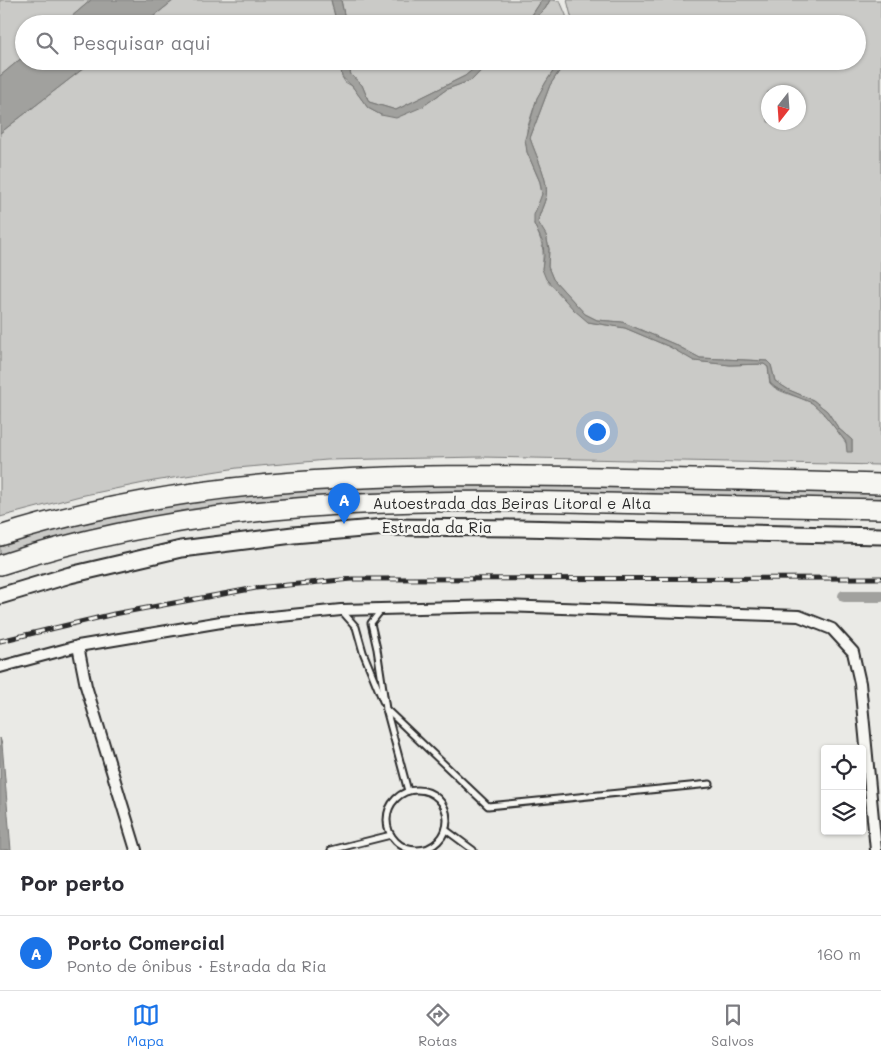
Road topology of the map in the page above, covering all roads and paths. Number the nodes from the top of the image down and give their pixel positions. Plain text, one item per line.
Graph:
1 (881, 484) edge
2 (881, 509) edge
3 (0, 536) edge
4 (881, 536) edge
5 (0, 565) edge
6 (0, 596) edge
7 (384, 608) junction
8 (341, 610) junction
9 (78, 646) junction
10 (0, 667) edge
11 (386, 709) junction
12 (710, 784) dead end
13 (408, 791) junction
14 (446, 830) junction
15 (391, 835) junction
16 (427, 849) edge
17 (136, 850) edge
18 (331, 850) edge
19 (473, 850) edge
20 (876, 850) edge

1 - 3 highway, Autoestrada das Beiras Litoral e Alta
2 - 5 highway, Autoestrada das Beiras Litoral e Alta
4 - 6 street, Estrada da Ria
7 - 8 street
7 - 11 lane
7 - 20 street
8 - 9 street
8 - 11 lane
9 - 10 street
9 - 17 street
11 - 12 lane
11 - 13 lane
13 - 14 lane
13 - 15 lane
14 - 16 lane
14 - 19 lane
15 - 16 lane
15 - 18 lane

